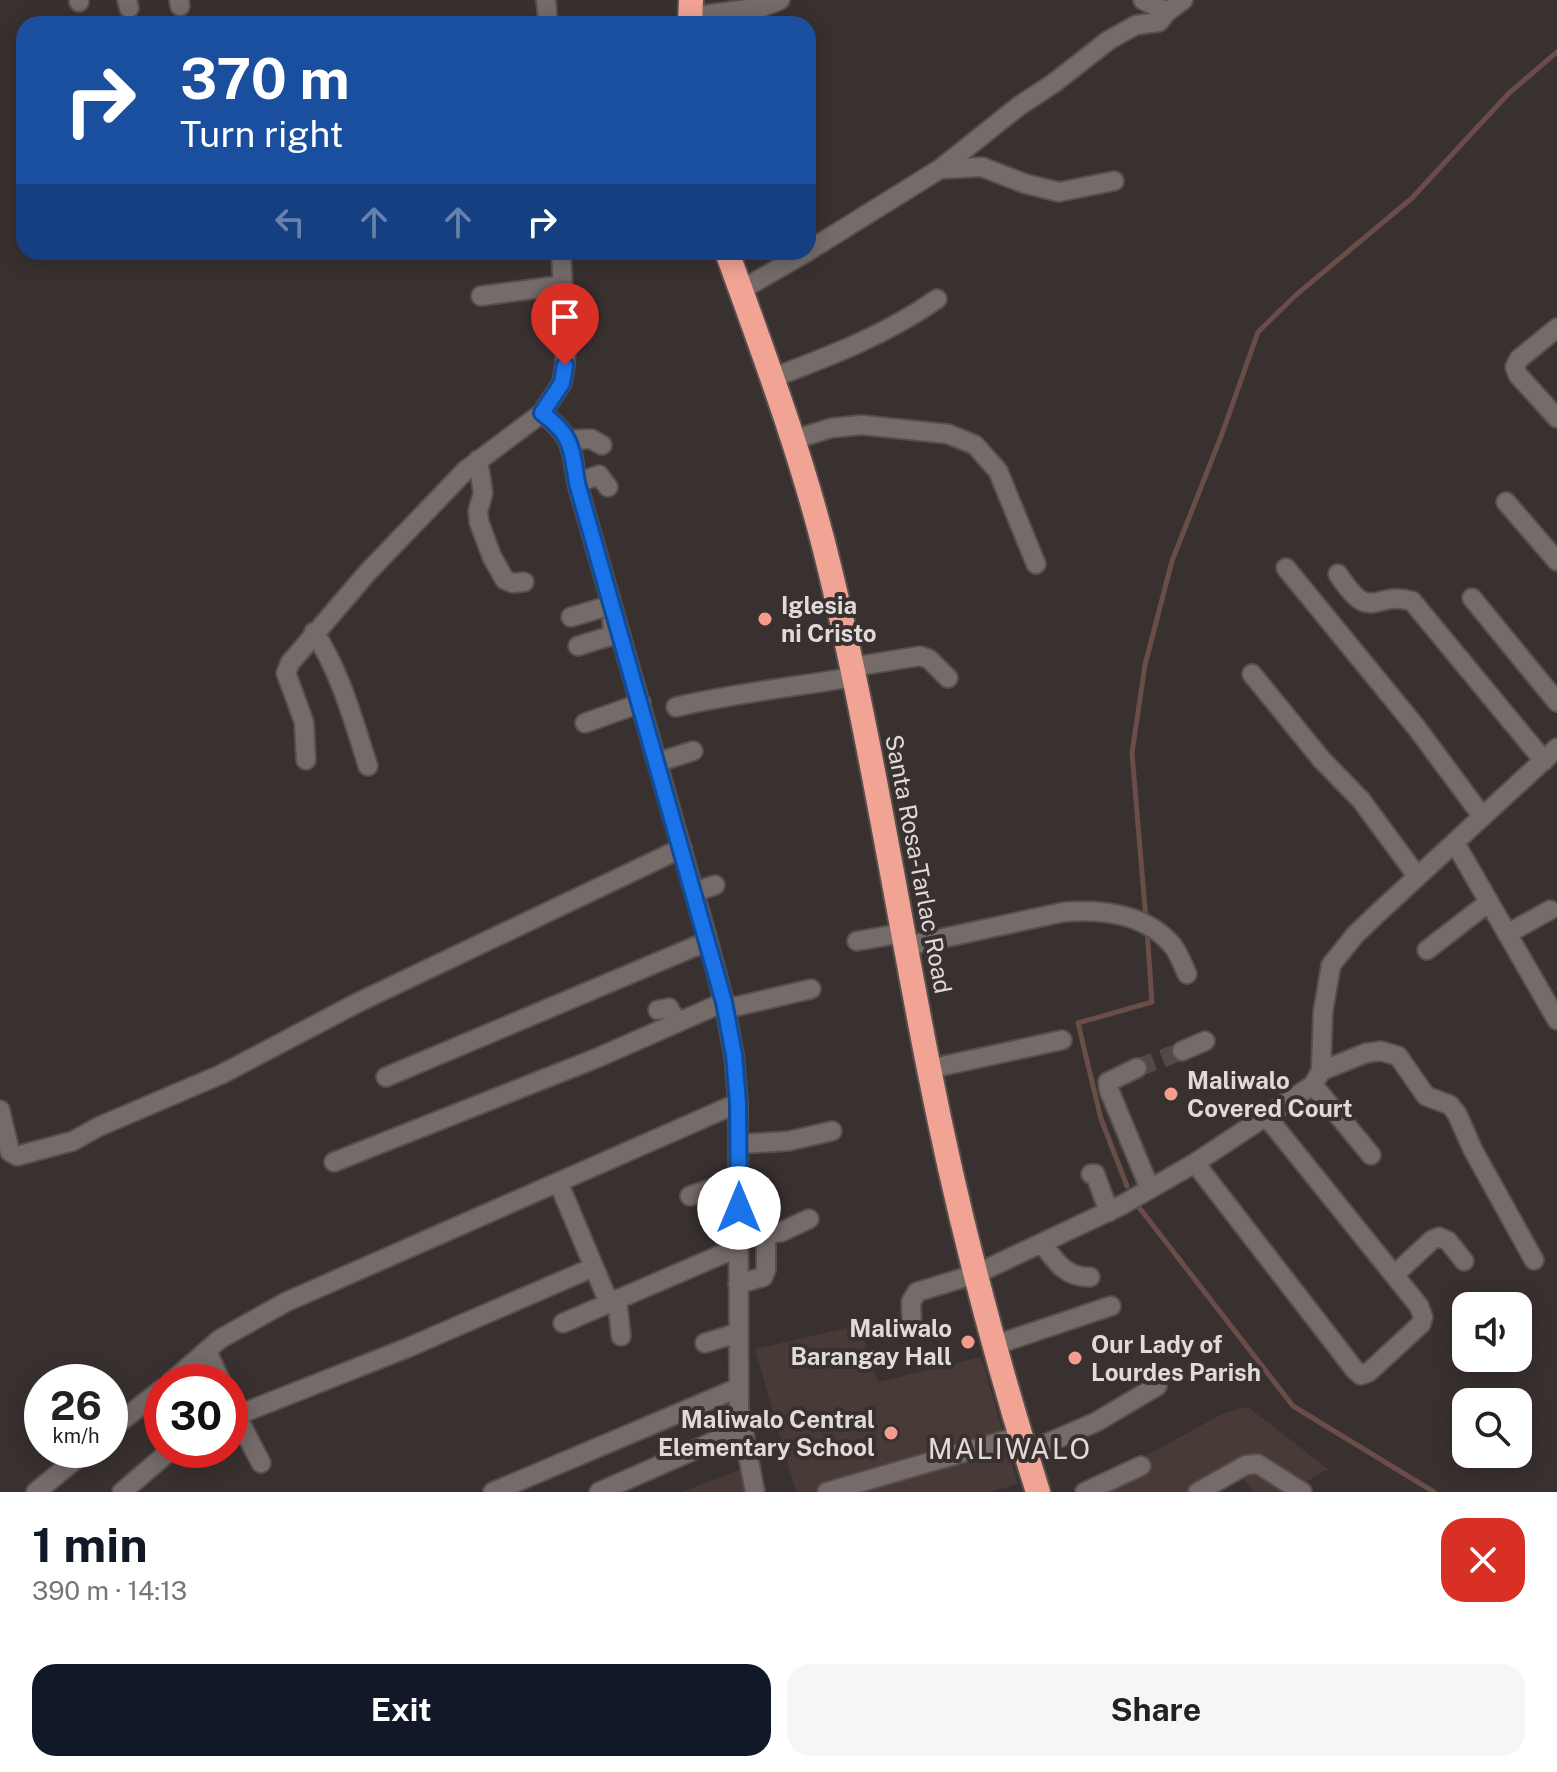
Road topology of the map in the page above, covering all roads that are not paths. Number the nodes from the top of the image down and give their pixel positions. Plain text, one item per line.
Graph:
1 (780, 0) edge
2 (1143, 0) edge
3 (1183, 0) edge
4 (1167, 12) junction
5 (690, 14) edge
6 (940, 169) junction
7 (1114, 181) dead end
8 (816, 246) edge
9 (561, 260) edge
10 (730, 260) edge
11 (793, 260) edge
12 (563, 285) junction
13 (741, 290) junction
14 (481, 296) dead end
15 (937, 299) dead end
16 (1557, 328) edge
17 (772, 378) junction
18 (542, 413) junction
19 (1557, 418) edge
20 (569, 440) junction
21 (793, 440) junction
22 (602, 445) dead end
23 (478, 460) junction
24 (577, 483) junction
25 (608, 487) dead end
26 (1506, 502) dead end
27 (1557, 561) edge
28 (1036, 564) dead end
29 (1286, 568) dead end
30 (1338, 574) dead end
31 (524, 582) dead end
32 (1472, 598) dead end
33 (614, 612) junction
34 (571, 617) dead end
35 (314, 632) junction
36 (578, 646) dead end
37 (853, 672) junction
38 (1252, 674) dead end
39 (948, 678) dead end
40 (1557, 702) edge
41 (641, 703) junction
42 (676, 707) dead end
43 (585, 723) dead end
44 (693, 751) dead end
45 (1552, 756) edge
46 (306, 760) dead end
47 (658, 762) junction
48 (368, 766) dead end
49 (1482, 816) junction
50 (1455, 843) junction
51 (682, 848) junction
52 (1417, 876) junction
53 (715, 885) dead end
54 (694, 892) junction
55 (1489, 902) junction
56 (1550, 910) dead end
57 (1507, 934) junction
58 (905, 939) junction
59 (708, 941) junction
60 (857, 941) dead end
61 (1427, 950) dead end
62 (1187, 974) dead end
63 (811, 989) dead end
64 (725, 1005) junction
65 (658, 1010) dead end
66 (1557, 1020) edge
67 (677, 1023) junction
68 (1062, 1040) dead end
69 (1205, 1041) dead end
70 (1182, 1051) tunnel mouth
71 (1137, 1068) tunnel mouth
72 (929, 1069) junction
73 (386, 1077) dead end
74 (1317, 1078) junction
75 (738, 1103) junction
76 (0, 1110) edge
77 (1266, 1116) junction
78 (832, 1131) dead end
79 (739, 1144) junction
80 (1371, 1155) dead end
81 (334, 1162) dead end
82 (1195, 1163) junction
83 (1091, 1174) dead end
84 (739, 1179) junction
85 (559, 1184) junction
86 (1150, 1189) junction
87 (690, 1196) dead end
88 (1109, 1212) junction
89 (809, 1219) dead end
90 (766, 1234) junction
91 (739, 1242) junction
92 (1042, 1243) junction
93 (1534, 1260) dead end
94 (1464, 1261) dead end
95 (594, 1267) junction
96 (976, 1274) junction
97 (1394, 1275) junction
98 (1090, 1277) dead end
99 (738, 1284) junction
100 (613, 1301) junction
101 (1111, 1306) dead end
102 (563, 1323) dead end
103 (912, 1329) dead end
104 (737, 1333) junction
105 (621, 1336) dead end
106 (705, 1343) dead end
107 (995, 1345) junction
108 (207, 1351) junction
109 (192, 1364) edge
110 (213, 1364) edge
111 (1157, 1386) dead end
112 (738, 1388) junction
113 (144, 1403) edge
114 (248, 1406) edge
115 (128, 1416) edge
116 (742, 1429) junction
117 (248, 1440) edge
118 (1022, 1444) junction
119 (261, 1463) dead end
120 (1141, 1466) dead end
121 (65, 1468) edge
122 (150, 1468) edge
123 (1031, 1490) edge
124 (36, 1492) edge
125 (122, 1492) edge
126 (493, 1492) edge
127 (599, 1492) edge
128 (755, 1492) edge
129 (827, 1492) edge
130 (1085, 1492) edge
131 (1198, 1492) edge
132 (1302, 1492) edge

1 - 5 street
2 - 4 street
3 - 4 street
4 - 6 street
6 - 7 street
6 - 8 street
9 - 12 street
10 - 13 highway, Santa Rosa-Tarlac Road
11 - 13 street
12 - 14 street
12 - 18 street
13 - 17 highway, Santa Rosa-Tarlac Road
15 - 17 street
16 - 19 street
17 - 21 highway, Santa Rosa-Tarlac Road
18 - 20 street
18 - 23 street
20 - 22 street
20 - 24 street
21 - 28 street
21 - 37 highway, Santa Rosa-Tarlac Road
23 - 31 street
23 - 35 street
24 - 25 street
24 - 33 street
26 - 27 street
29 - 49 street
30 - 45 street
32 - 40 street
33 - 34 street
33 - 36 street
33 - 41 street
35 - 46 street
35 - 48 street
37 - 39 street
37 - 42 street
37 - 58 highway, Santa Rosa-Tarlac Road
38 - 52 street
41 - 43 street
41 - 47 street
44 - 47 street
45 - 49 street
47 - 51 street
49 - 50 street
50 - 52 street
50 - 55 street
51 - 54 street
51 - 76 street
52 - 74 street
53 - 54 street
54 - 59 street
55 - 57 street
55 - 61 street
56 - 57 street
57 - 66 street
58 - 60 street
58 - 62 street
58 - 72 highway, Santa Rosa-Tarlac Road
59 - 64 street
59 - 73 street
63 - 64 street
64 - 67 street
64 - 75 street
65 - 67 street
67 - 81 street
68 - 72 street
69 - 70 street
71 - 86 street
72 - 96 highway, Santa Rosa-Tarlac Road
74 - 77 street
74 - 80 street
74 - 93 street
75 - 79 street
75 - 85 street
77 - 82 street
77 - 97 street
78 - 79 street
79 - 84 street
82 - 86 street
82 - 97 street
83 - 88 street
84 - 87 street
84 - 91 street
85 - 95 street
85 - 108 street
86 - 88 street
88 - 92 street
89 - 90 street
90 - 91 street
90 - 99 street
91 - 99 street
91 - 100 street
92 - 96 street
92 - 98 street
94 - 97 street
95 - 100 street
95 - 114 street
96 - 103 street
96 - 107 highway, Santa Rosa-Tarlac Road
99 - 104 street
100 - 102 street
100 - 105 street
101 - 107 street
104 - 106 street
104 - 112 street
107 - 118 highway, Santa Rosa-Tarlac Road
108 - 109 street
108 - 110 street
111 - 118 street
112 - 116 street
112 - 126 street
113 - 115 street
116 - 127 street
116 - 128 street
117 - 119 street
118 - 123 highway, Santa Rosa-Tarlac Road
118 - 129 street
120 - 130 street
121 - 124 street
122 - 125 street
131 - 132 street

